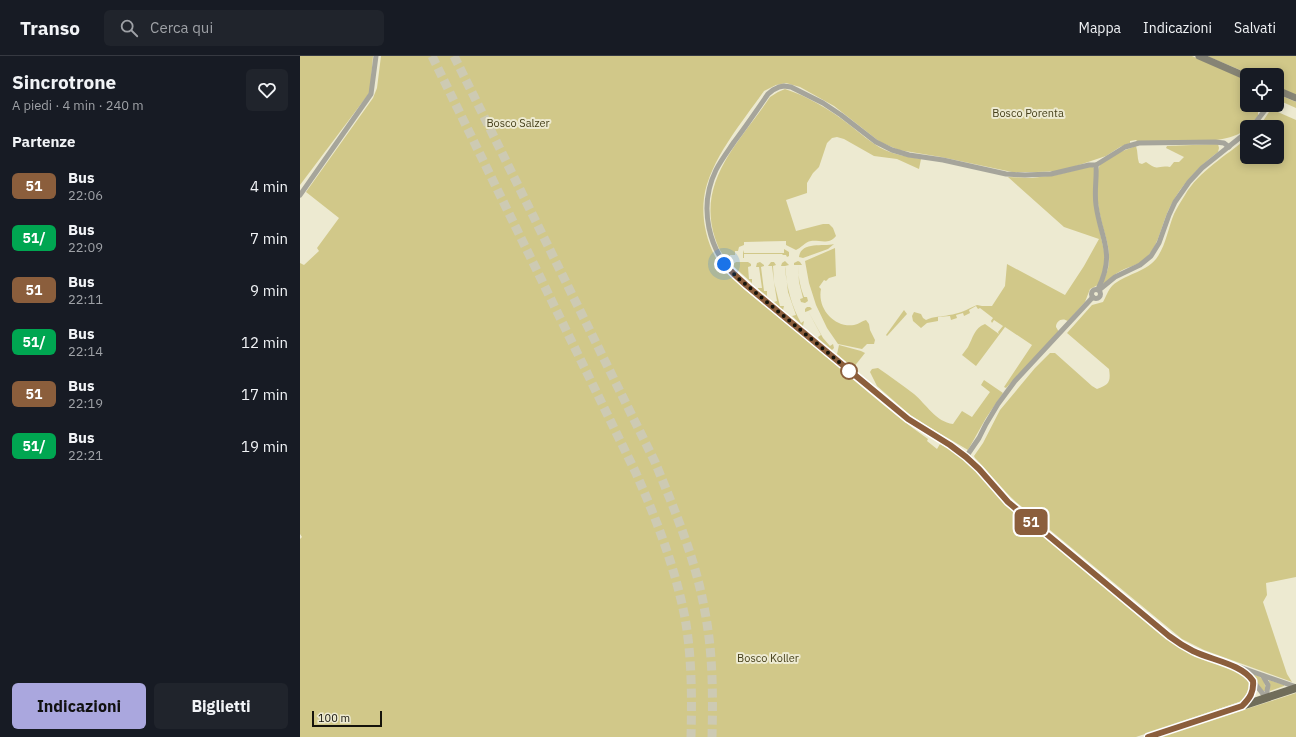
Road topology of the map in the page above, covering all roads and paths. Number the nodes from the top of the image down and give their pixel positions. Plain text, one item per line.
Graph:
1 (376, 56) edge
2 (1199, 56) edge
3 (1240, 74) edge
4 (1284, 94) edge
5 (1296, 98) edge
6 (1264, 112) edge
7 (1258, 120) edge
8 (1240, 137) edge
9 (1228, 146) junction
10 (1096, 165) junction
11 (300, 194) edge
12 (1098, 290) junction
13 (966, 457) junction
14 (1227, 664) junction
15 (1263, 675) junction
16 (1253, 681) junction
17 (1296, 688) edge
18 (1266, 698) junction
19 (1242, 706) junction
20 (1148, 737) edge

1 - 11 street
2 - 3 main road
4 - 5 main road
6 - 7 street
8 - 9 street
9 - 10 street
9 - 12 street
10 - 12 street
10 - 13 street
12 - 13 street
13 - 14 street
14 - 15 street
14 - 16 street
15 - 17 street
15 - 18 street
16 - 18 street
16 - 19 street
17 - 18 main road
18 - 19 main road
19 - 20 main road

